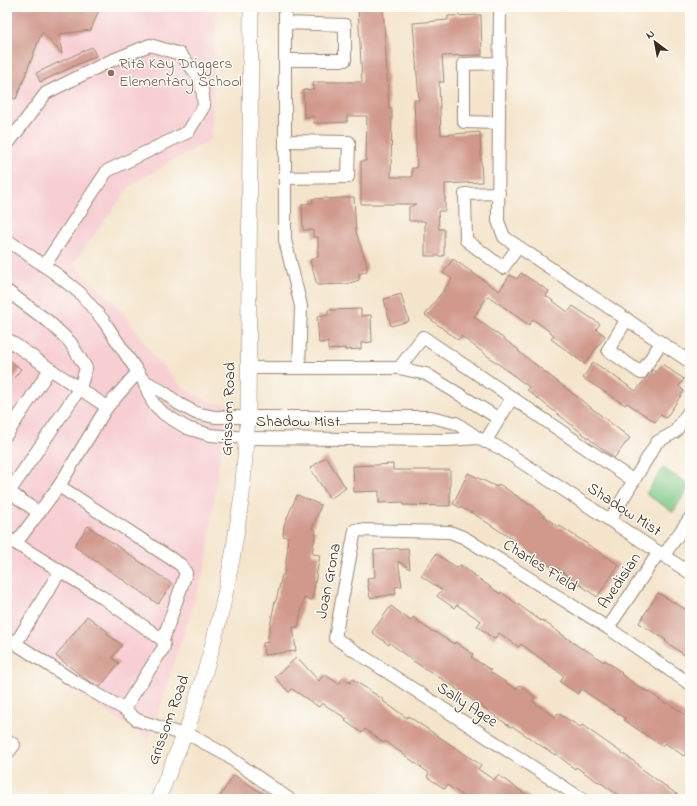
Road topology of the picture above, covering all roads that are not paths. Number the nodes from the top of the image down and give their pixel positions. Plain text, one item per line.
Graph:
1 (251, 7) edge
2 (285, 7) edge
3 (500, 7) edge
4 (285, 23) junction
5 (285, 60) junction
6 (500, 63) junction
7 (499, 123) junction
8 (285, 142) junction
9 (7, 145) edge
10 (285, 178) junction
11 (499, 193) junction
12 (7, 240) edge
13 (518, 247) junction
14 (44, 266) junction
15 (7, 291) edge
16 (627, 320) junction
17 (7, 339) edge
18 (662, 343) junction
19 (690, 362) edge
20 (249, 368) junction
21 (299, 368) junction
22 (399, 368) junction
23 (50, 369) junction
24 (141, 376) junction
25 (80, 388) junction
26 (512, 398) junction
27 (107, 407) junction
28 (690, 410) edge
29 (248, 417) junction
30 (498, 418) junction
31 (7, 434) edge
32 (247, 438) junction
33 (481, 440) junction
34 (632, 484) junction
35 (59, 486) junction
36 (8, 491) edge
37 (39, 513) junction
38 (690, 518) edge
39 (610, 520) junction
40 (355, 530) joint
41 (12, 541) edge
42 (661, 554) junction
43 (60, 571) junction
44 (690, 572) edge
45 (608, 628) junction
46 (335, 638) joint
47 (11, 640) edge
48 (163, 640) junction
49 (690, 684) edge
50 (124, 709) junction
51 (185, 734) junction
52 (7, 740) edge
53 (7, 754) edge
54 (158, 799) edge
55 (289, 799) edge
56 (582, 799) edge

1 - 20 main road, Grissom Road
2 - 4 street
3 - 6 street
4 - 5 street
4 - 5 street
5 - 8 street
6 - 7 street
6 - 7 street
7 - 11 street
8 - 10 street
8 - 10 street
9 - 14 street
10 - 21 street
11 - 13 street
11 - 13 street
12 - 14 street, Shadow Mist
13 - 16 street
14 - 24 street, Shadow Mist
15 - 25 street
16 - 18 street
16 - 18 street
17 - 23 street
18 - 19 street
20 - 21 street
20 - 29 main road, Grissom Road
21 - 22 street
22 - 26 street
22 - 30 street
23 - 25 street
23 - 31 street
24 - 27 street
24 - 29 street, Shadow Mist
24 - 32 street, Shadow Mist
25 - 27 street
25 - 36 street
26 - 30 street
26 - 34 street
27 - 35 street
28 - 34 street
29 - 32 main road, Grissom Road
29 - 33 street, Shadow Mist
30 - 33 street
32 - 33 street, Shadow Mist
32 - 51 main road, Grissom Road
33 - 39 street, Shadow Mist
34 - 39 street
35 - 37 street
35 - 48 street
36 - 37 street
37 - 41 street
38 - 42 street, Avedisian
39 - 42 street, Shadow Mist
40 - 45 street, Charles Field
40 - 46 street, Joan Grona
41 - 43 street
42 - 44 street, Shadow Mist
42 - 45 street, Avedisian
43 - 47 street
43 - 48 street
45 - 49 street, Charles Field
46 - 56 street, Sally Agee
47 - 50 street
48 - 50 street
50 - 51 street
51 - 54 main road, Grissom Road
51 - 55 street
52 - 53 street

